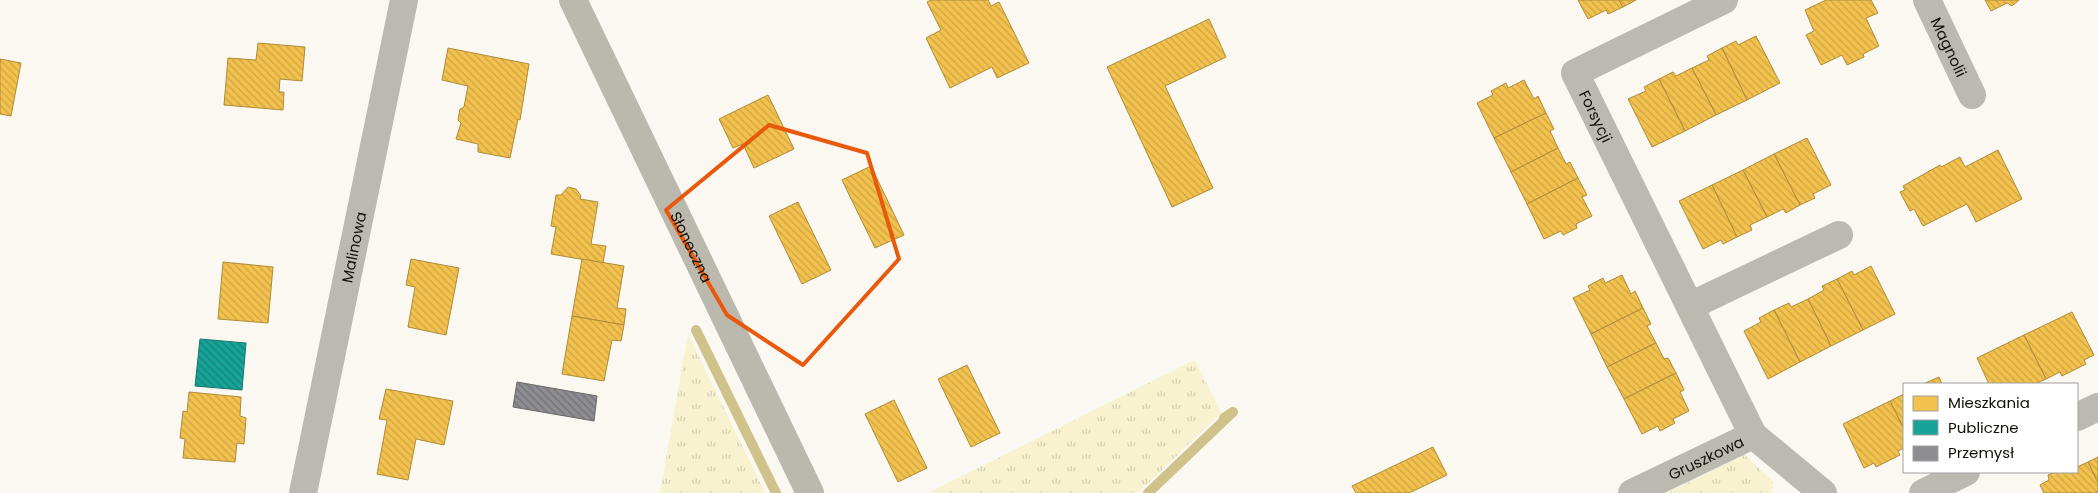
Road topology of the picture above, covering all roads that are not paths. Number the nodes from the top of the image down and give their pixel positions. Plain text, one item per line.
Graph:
1 (404, 0) edge
2 (573, 0) edge
3 (1724, 0) edge
4 (1927, 0) edge
5 (1972, 95) dead end
6 (1839, 235) dead end
7 (1690, 306) junction
8 (2098, 407) edge
9 (2078, 417) edge
10 (1753, 435) junction
11 (1964, 473) edge
12 (303, 493) edge
13 (810, 493) edge
14 (1632, 493) edge
15 (1822, 493) edge
16 (1923, 493) edge

1 - 12 street, Malinowa
2 - 13 street, Słoneczna
3 - 7 street, Forsycji
4 - 5 street, Magnolii
6 - 7 street
7 - 10 street, Forsycji
8 - 9 street
10 - 14 street, Gruszkowa
10 - 15 street, Gruszkowa
11 - 16 street

